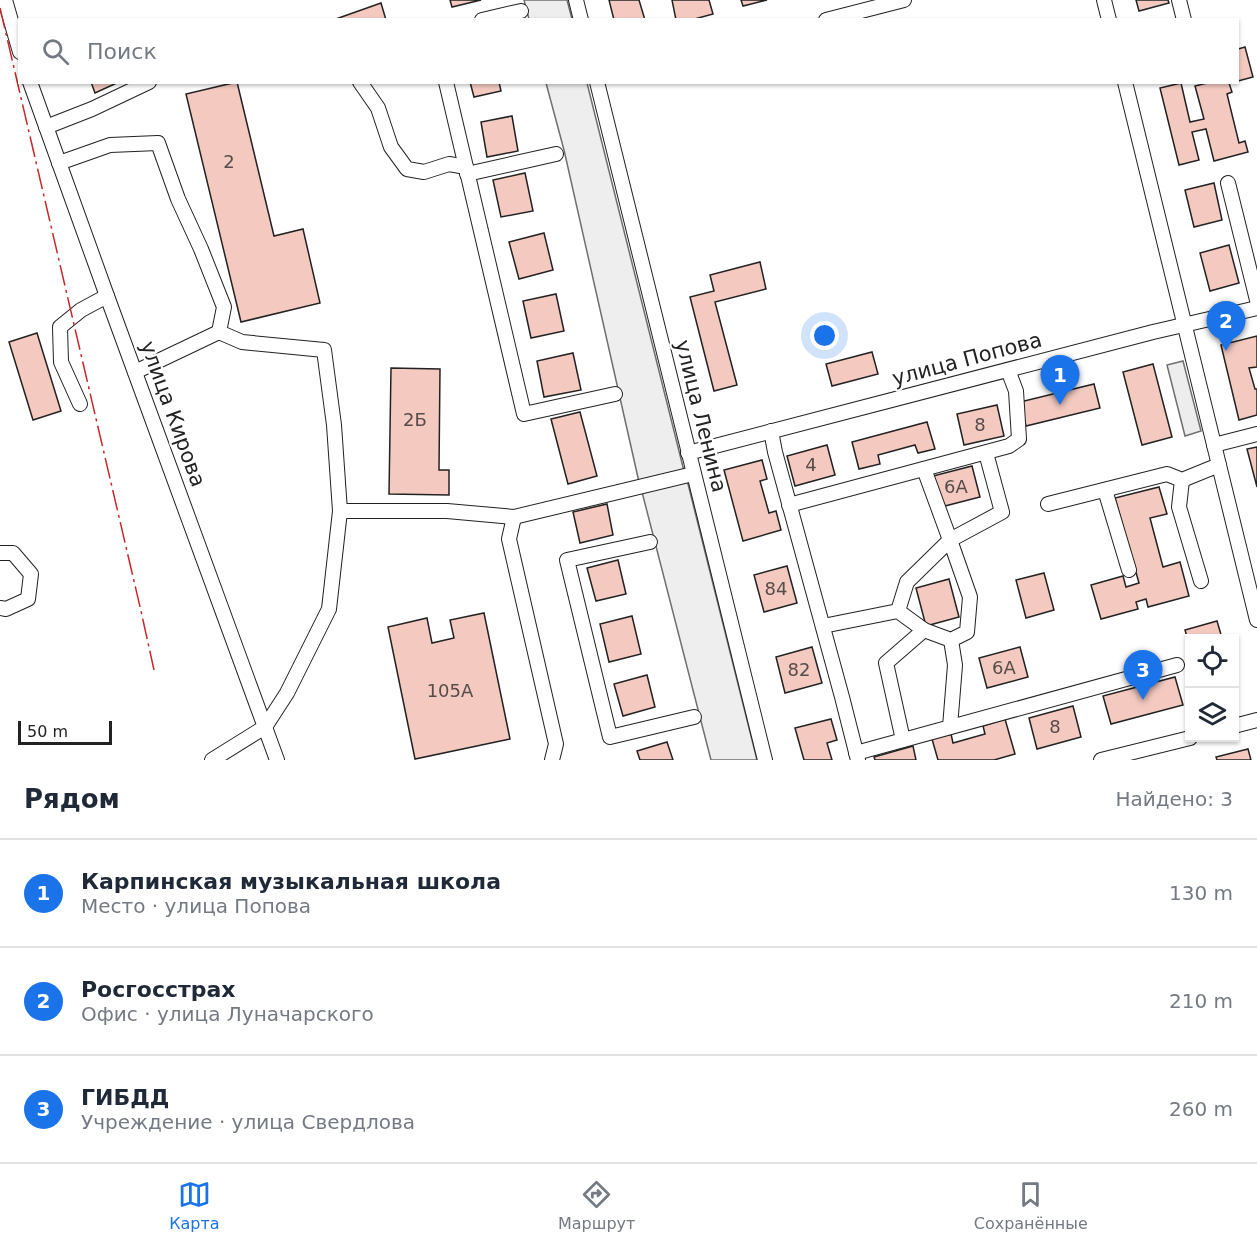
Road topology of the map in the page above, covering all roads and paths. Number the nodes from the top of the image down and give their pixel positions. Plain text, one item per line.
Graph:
1 (5, 0) edge
2 (576, 0) edge
3 (904, 0) edge
4 (1104, 0) edge
5 (1183, 1) edge
6 (521, 11) dead end
7 (491, 18) edge
8 (580, 18) edge
9 (834, 18) edge
10 (1108, 18) edge
11 (1184, 18) edge
12 (18, 45) edge
13 (31, 84) edge
14 (140, 84) edge
15 (361, 84) edge
16 (446, 84) edge
17 (597, 84) edge
18 (1125, 84) edge
19 (46, 127) junction
20 (556, 154) dead end
21 (59, 163) junction
22 (467, 171) junction
23 (1228, 183) dead end
24 (107, 296) junction
25 (1257, 300) edge
26 (1257, 308) edge
27 (1185, 325) junction
28 (219, 332) junction
29 (1008, 370) junction
30 (135, 372) junction
31 (615, 394) dead end
32 (80, 404) dead end
33 (771, 431) junction
34 (1257, 434) edge
35 (1214, 445) junction
36 (688, 453) junction
37 (986, 453) junction
38 (1219, 465) junction
39 (924, 469) junction
40 (693, 474) junction
41 (1182, 480) junction
42 (1105, 490) junction
43 (1048, 504) dead end
44 (789, 505) junction
45 (340, 511) junction
46 (514, 517) junction
47 (950, 540) junction
48 (650, 542) dead end
49 (0, 552) edge
50 (1129, 570) dead end
51 (1201, 581) dead end
52 (1254, 597) edge
53 (0, 608) edge
54 (898, 611) junction
55 (1257, 620) edge
56 (823, 626) junction
57 (924, 630) junction
58 (951, 640) junction
59 (1177, 665) dead end
60 (694, 717) dead end
61 (1257, 720) edge
62 (1239, 725) edge
63 (264, 727) junction
64 (950, 727) junction
65 (1185, 739) edge
66 (903, 740) junction
67 (857, 757) edge
68 (212, 760) edge
69 (277, 760) edge
70 (552, 760) edge
71 (765, 760) edge
72 (1101, 760) edge

1 - 12 street
2 - 8 street
3 - 9 street
4 - 10 street
5 - 11 street
6 - 7 street
13 - 19 street, улица Кирова
14 - 19 street
15 - 22 street
16 - 22 street
17 - 36 street, улица Ленина
18 - 27 street
19 - 21 street, улица Кирова
20 - 22 street
21 - 24 street, улица Кирова
21 - 28 street
22 - 31 street
23 - 25 street
24 - 30 street, улица Кирова
24 - 32 street
26 - 27 street, улица Попова
27 - 29 street, улица Попова
27 - 35 street
28 - 30 street
28 - 45 street
29 - 33 street, улица Попова
29 - 37 street
30 - 63 street, улица Кирова
33 - 36 street, улица Попова
33 - 44 street
34 - 35 street
35 - 38 street
36 - 40 street, улица Ленина
37 - 39 street
37 - 47 street
38 - 41 street
38 - 52 street
39 - 44 street
39 - 47 street
40 - 46 street
40 - 71 street, улица Ленина
41 - 42 street
41 - 51 street
42 - 43 street
42 - 50 street
44 - 56 street
45 - 46 street
45 - 63 street
46 - 70 street
47 - 54 street
47 - 58 street
48 - 60 street
49 - 53 street
52 - 55 street
54 - 56 street
54 - 57 street
56 - 67 street
57 - 58 street
57 - 66 street
58 - 64 street
59 - 64 street
61 - 62 street
63 - 68 street
63 - 69 street, улица Кирова
64 - 66 street
65 - 72 street
66 - 67 street

